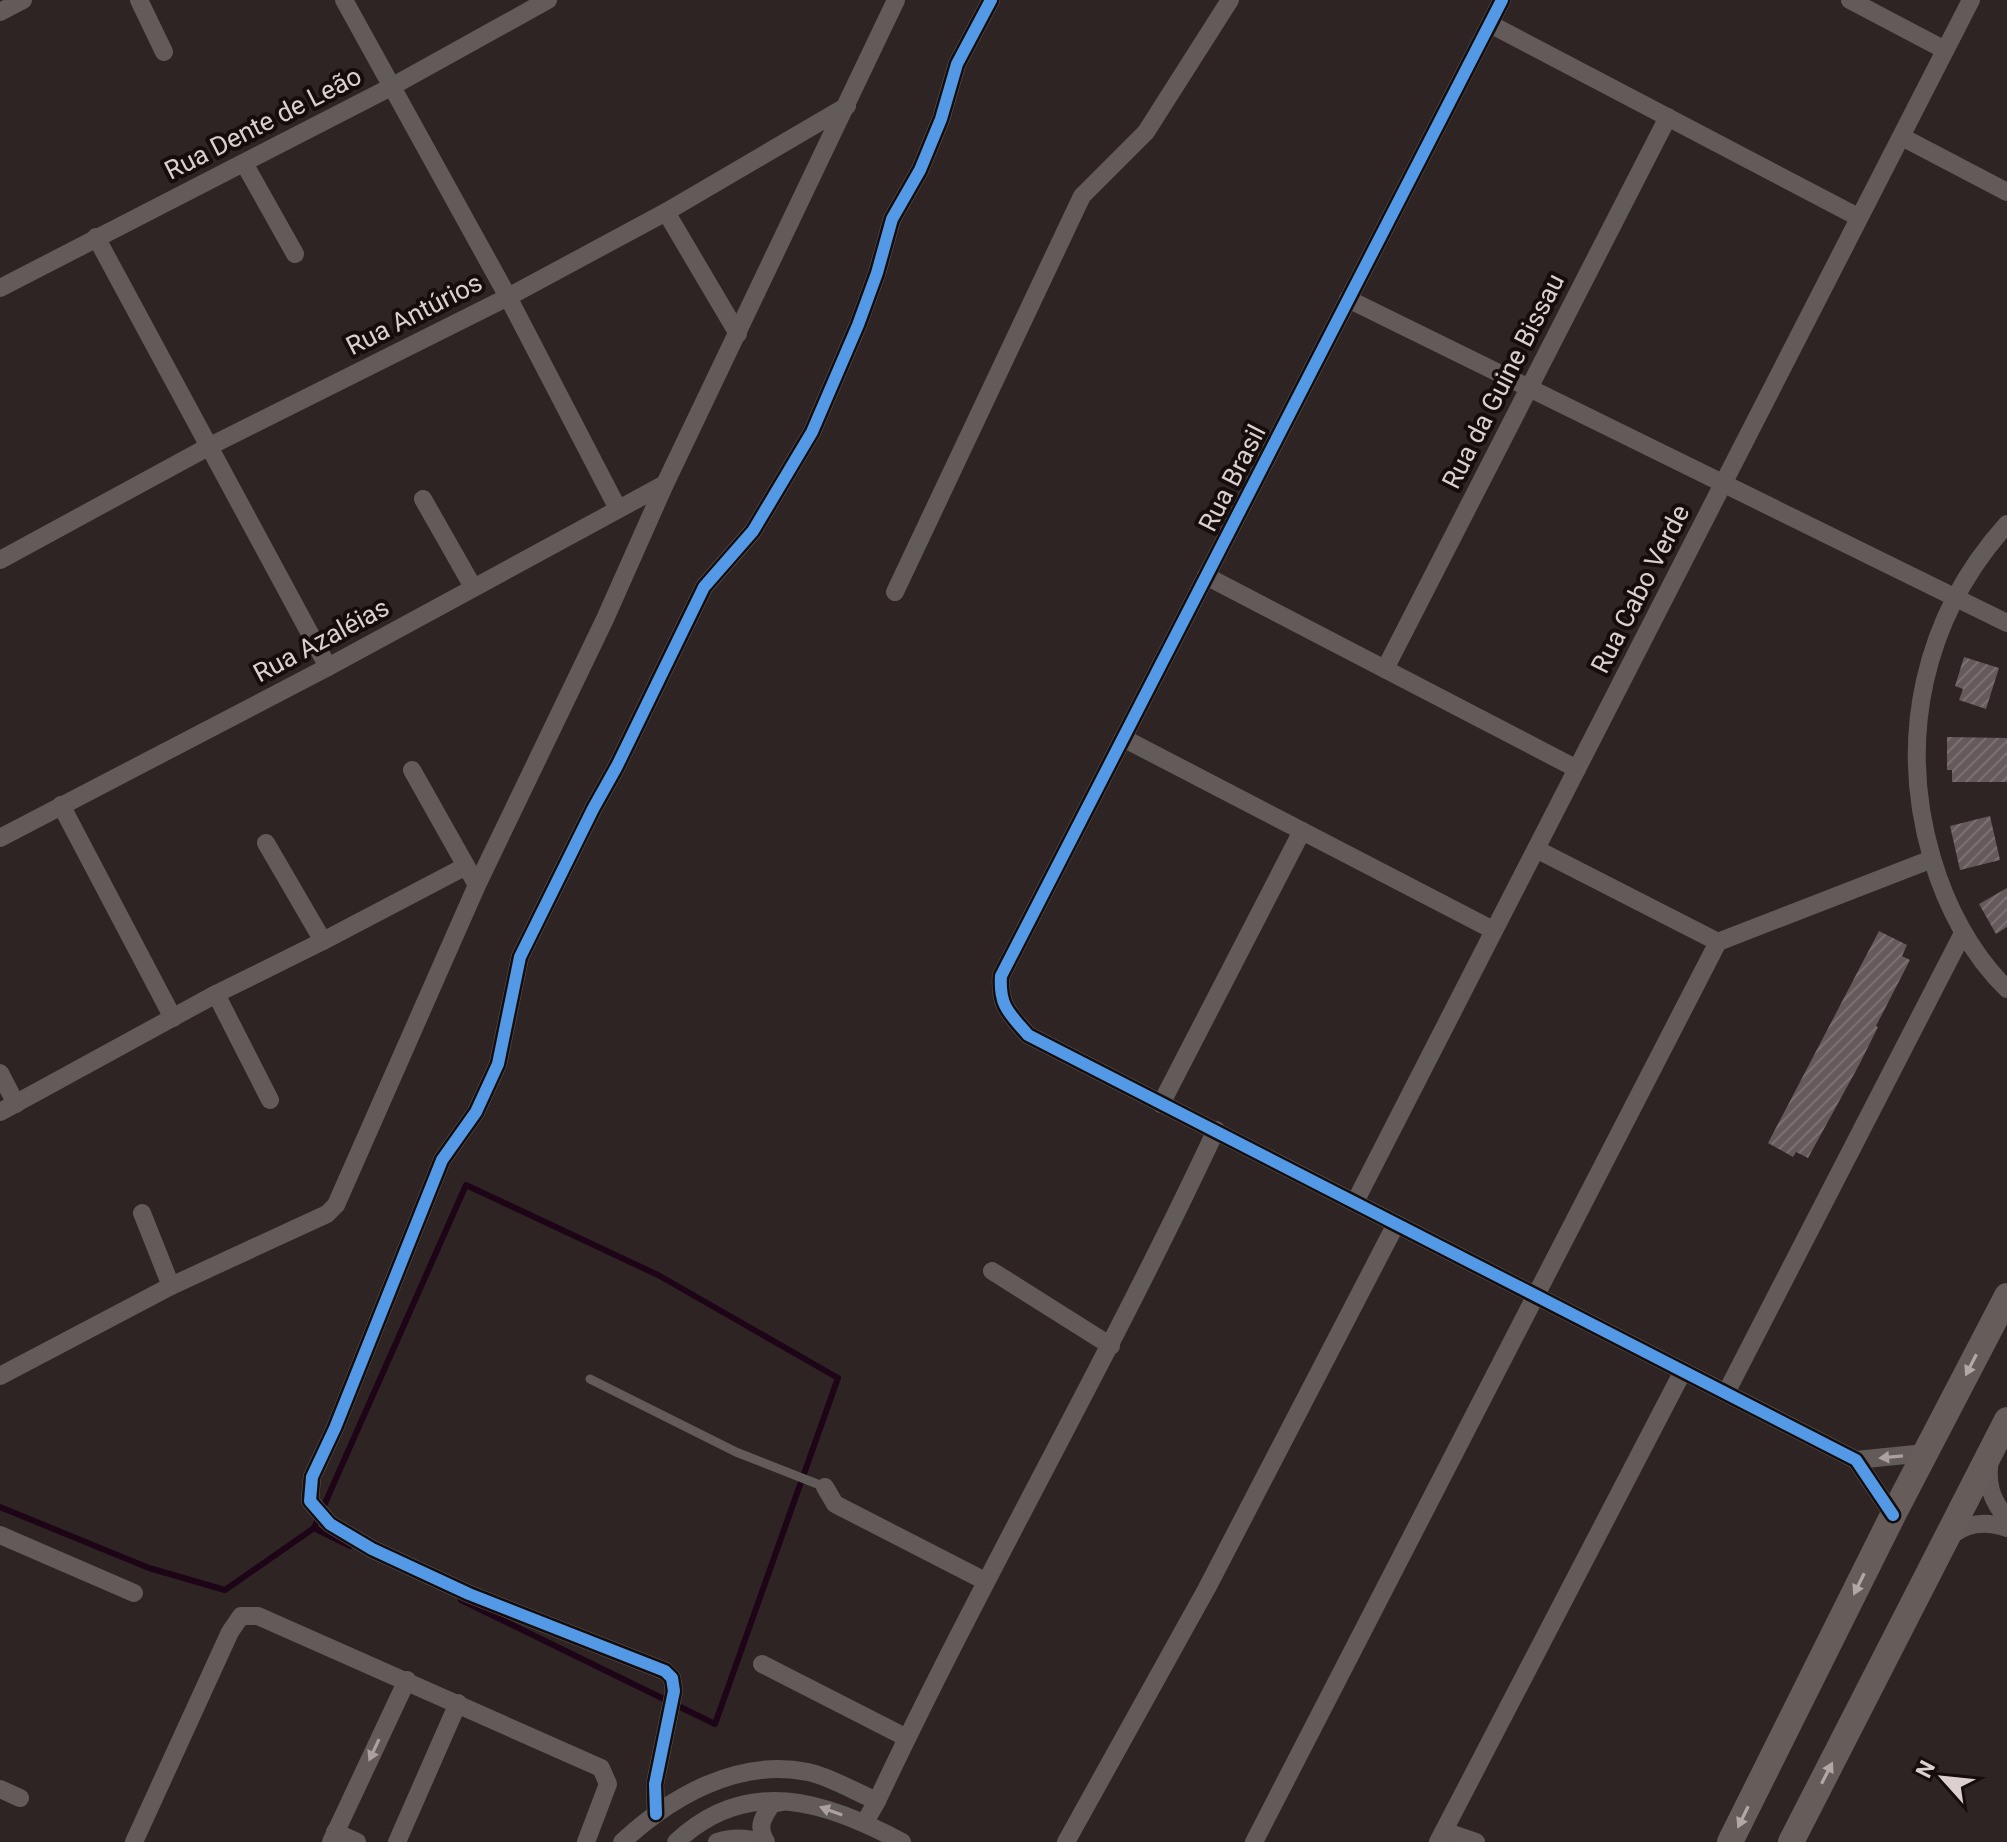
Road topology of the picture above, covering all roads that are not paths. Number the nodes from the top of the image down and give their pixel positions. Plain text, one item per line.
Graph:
1 (23, 0) edge
2 (139, 0) edge
3 (344, 0) edge
4 (548, 0) edge
5 (896, 0) edge
6 (991, 0) edge
7 (1230, 0) edge
8 (1502, 0) edge
9 (1850, 0) edge
10 (1971, 0) edge
11 (0, 12) edge
12 (1490, 24) junction
13 (1945, 50) junction
14 (164, 52) dead end
15 (391, 87) junction
16 (847, 106) junction
17 (1668, 117) junction
18 (1902, 137) junction
19 (244, 163) junction
20 (2007, 192) edge
21 (666, 212) junction
22 (1858, 217) junction
23 (96, 237) junction
24 (295, 254) dead end
25 (0, 288) edge
26 (508, 297) junction
27 (1348, 299) junction
28 (738, 334) junction
29 (1529, 388) junction
30 (208, 447) junction
31 (1724, 483) junction
32 (665, 484) junction
33 (423, 499) dead end
34 (618, 509) junction
35 (2007, 524) edge
36 (0, 560) edge
37 (1206, 576) junction
38 (473, 587) junction
39 (895, 592) dead end
40 (1955, 597) junction
41 (2007, 623) edge
42 (328, 667) junction
43 (1385, 669) junction
44 (1123, 738) junction
45 (1577, 769) junction
46 (412, 770) dead end
47 (61, 805) junction
48 (1302, 831) junction
49 (0, 838) edge
50 (266, 843) dead end
51 (1536, 849) junction
52 (1932, 859) junction
53 (466, 866) junction
54 (477, 885) junction
55 (1493, 930) junction
56 (1963, 933) junction
57 (323, 941) junction
58 (1718, 942) junction
59 (2007, 989) edge
60 (216, 994) junction
61 (173, 1018) junction
62 (0, 1073) edge
63 (270, 1100) dead end
64 (1161, 1104) junction
65 (8, 1108) edge
66 (1216, 1130) junction
67 (1355, 1202) junction
68 (142, 1213) dead end
69 (1396, 1224) junction
70 (992, 1271) dead end
71 (171, 1286) junction
72 (1535, 1295) junction
73 (2007, 1296) edge
74 (1111, 1346) junction
75 (1683, 1371) junction
76 (0, 1376) edge
77 (590, 1379) dead end
78 (1726, 1393) junction
79 (2007, 1420) edge
80 (1992, 1450) junction
81 (1925, 1453) junction
82 (1856, 1460) junction
83 (820, 1485) joint
84 (1893, 1515) junction
85 (2007, 1519) edge
86 (2007, 1528) edge
87 (0, 1535) edge
88 (1945, 1541) junction
89 (985, 1581) junction
90 (134, 1593) dead end
91 (762, 1664) dead end
92 (407, 1680) junction
93 (458, 1703) junction
94 (907, 1738) junction
95 (0, 1789) edge
96 (20, 1798) dead end
97 (789, 1800) junction
98 (877, 1801) junction
99 (656, 1814) junction
100 (865, 1822) junction
101 (1441, 1836) edge
102 (333, 1837) edge
103 (134, 1842) edge
104 (357, 1842) edge
105 (397, 1842) edge
106 (586, 1842) edge
107 (622, 1842) edge
108 (676, 1842) edge
109 (717, 1842) edge
110 (763, 1842) edge
111 (902, 1842) edge
112 (1066, 1842) edge
113 (1254, 1842) edge
114 (1476, 1842) edge
115 (1730, 1842) edge
116 (1791, 1842) edge

1 - 11 street
2 - 14 street
3 - 15 street
4 - 15 street, Rua Dente de Leão
5 - 16 street
6 - 99 street
7 - 39 street
8 - 12 street, Rua Brasil
9 - 13 street
10 - 13 street, Rua Cabo Verde
12 - 17 street
12 - 27 street, Rua Brasil
13 - 18 street, Rua Cabo Verde
15 - 19 street, Rua Dente de Leão
15 - 26 street
16 - 21 street, Rua Antúrios
16 - 28 street
17 - 22 street
17 - 29 street, Rua da Guine Bissau
18 - 20 street
18 - 22 street, Rua Cabo Verde
19 - 23 street, Rua Dente de Leão
19 - 24 street
21 - 26 street, Rua Antúrios
21 - 28 street
22 - 31 street, Rua Cabo Verde
23 - 25 street, Rua Dente de Leão
23 - 30 street
26 - 30 street, Rua Antúrios
26 - 34 street
27 - 29 street
27 - 37 street, Rua Brasil
28 - 32 street
29 - 31 street
29 - 43 street, Rua da Guine Bissau
30 - 36 street, Rua Antúrios
30 - 42 street
31 - 40 street
31 - 45 street, Rua Cabo Verde
32 - 34 street, Rua Azaléias
32 - 54 street
33 - 38 street
34 - 38 street, Rua Azaléias
35 - 40 street
37 - 43 street
37 - 44 street, Rua Brasil
38 - 42 street, Rua Azaléias
40 - 41 street
40 - 52 street
42 - 47 street, Rua Azaléias
43 - 45 street
44 - 48 street
44 - 64 street, Rua Brasil
45 - 51 street, Rua Cabo Verde
46 - 53 street
47 - 49 street, Rua Azaléias
47 - 61 street
48 - 55 street
48 - 64 street
50 - 57 street
51 - 55 street, Rua Cabo Verde
51 - 58 street
52 - 56 street
52 - 58 street
53 - 54 street
53 - 57 street
54 - 71 street
55 - 67 street, Rua Cabo Verde
56 - 59 street
56 - 78 street
57 - 60 street
58 - 72 street
60 - 61 street
60 - 63 street
61 - 65 street
62 - 65 street
64 - 66 street
66 - 67 street
66 - 74 street
67 - 69 street
68 - 71 street
69 - 72 street
69 - 112 street
70 - 74 street
71 - 76 street
72 - 75 street
72 - 113 street
73 -> 81 street
74 - 89 street
75 - 78 street
75 - 101 street
77 - 83 lane
78 - 82 street
79 - 80 street
80 - 85 street
80 - 88 street
81 -> 82 street
81 - 84 street
82 - 84 street
83 - 89 street
84 -> 115 street
86 - 88 street
87 - 90 street
116 -> 88 street
89 - 94 street
91 - 94 street
92 - 93 street
92 -> 102 street
92 - 103 street
93 - 105 street
93 - 106 street
94 - 98 street
95 - 96 street
100 -> 97 street
97 - 108 street
97 - 110 street
98 - 99 street
98 - 100 street
99 - 107 street
100 - 111 street
101 - 114 street
102 - 104 street
109 - 110 street

